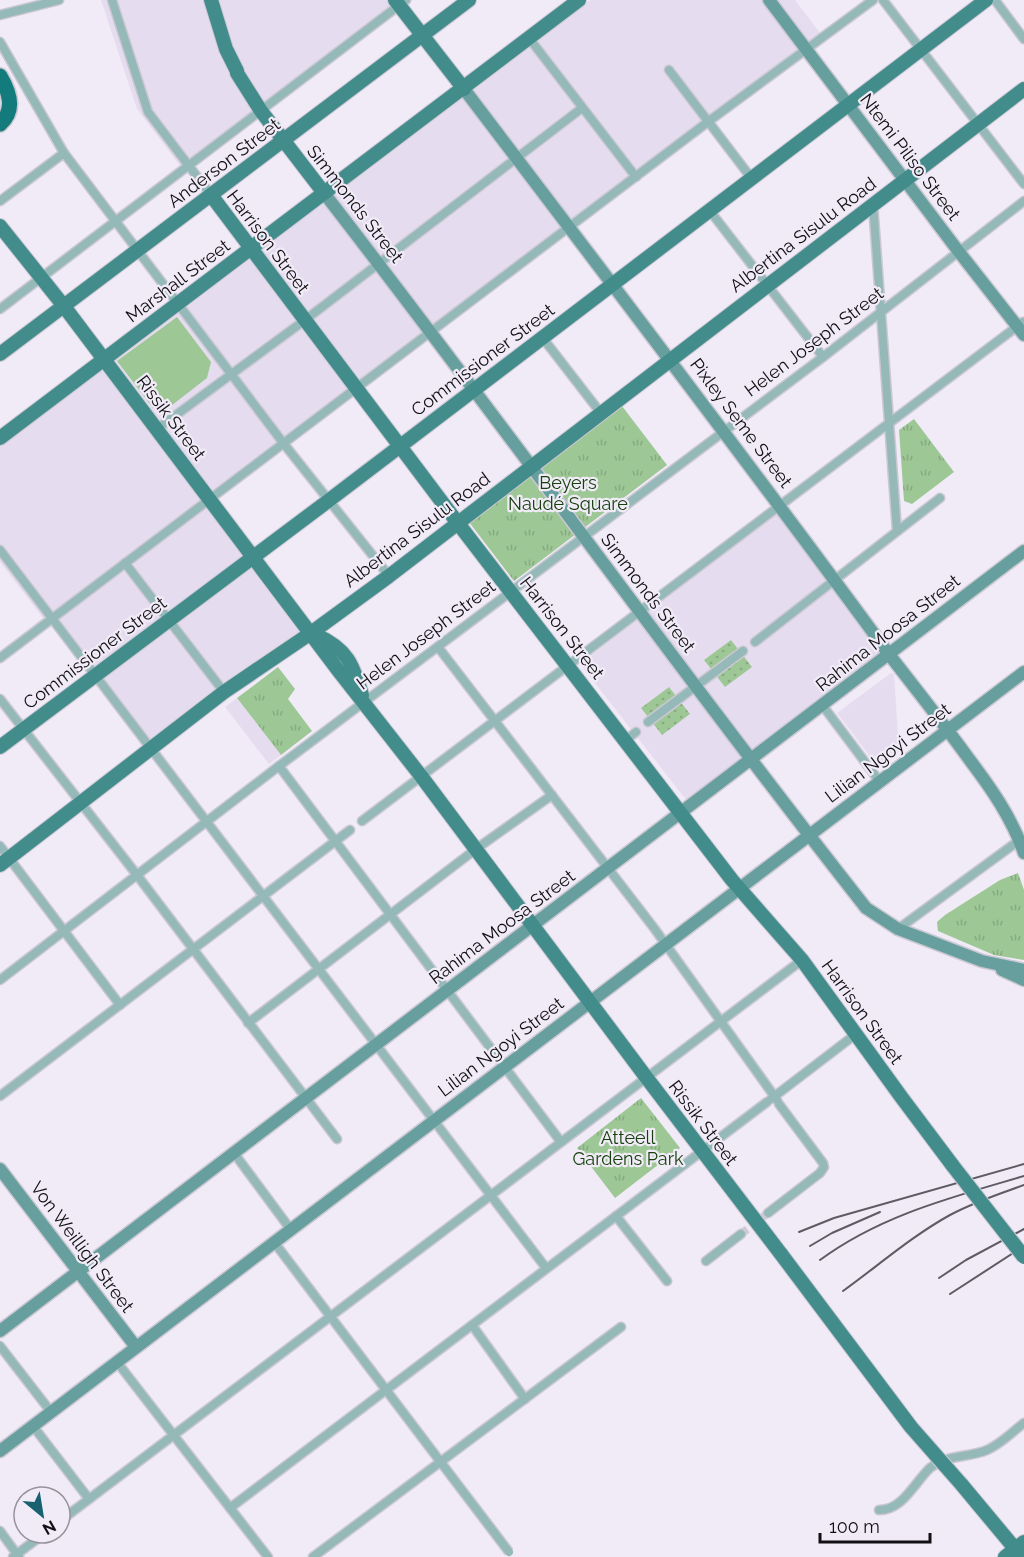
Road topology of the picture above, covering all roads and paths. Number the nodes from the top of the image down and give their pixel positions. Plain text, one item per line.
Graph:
1 (59, 0) edge
2 (112, 0) edge
3 (211, 0) edge
4 (469, 0) edge
5 (579, 0) edge
6 (769, 0) edge
7 (778, 0) edge
8 (873, 0) edge
9 (883, 0) edge
10 (986, 0) edge
11 (997, 0) edge
12 (400, 2) edge
13 (0, 15) edge
14 (1024, 31) edge
15 (423, 35) junction
16 (529, 38) junction
17 (1024, 39) edge
18 (0, 42) edge
19 (809, 47) junction
20 (920, 48) junction
21 (669, 70) dead end
22 (0, 76) edge
23 (464, 88) junction
24 (1024, 88) edge
25 (851, 103) junction
26 (582, 108) junction
27 (261, 111) junction
28 (709, 121) junction
29 (978, 123) junction
30 (0, 124) edge
31 (284, 141) junction
32 (64, 153) junction
33 (516, 158) junction
34 (188, 165) junction
35 (636, 177) junction
36 (908, 177) junction
37 (752, 179) junction
38 (1024, 184) edge
39 (324, 193) junction
40 (211, 195) junction
41 (0, 201) edge
42 (1024, 201) edge
43 (873, 204) junction
44 (710, 211) junction
45 (116, 220) junction
46 (0, 226) edge
47 (569, 227) junction
48 (251, 249) junction
49 (138, 250) junction
50 (962, 250) junction
51 (379, 264) junction
52 (41, 278) junction
53 (612, 284) junction
54 (767, 284) junction
55 (177, 303) junction
56 (63, 305) junction
57 (0, 309) edge
58 (881, 311) junction
59 (305, 320) junction
60 (1022, 327) edge
61 (430, 333) junction
62 (543, 337) junction
63 (0, 354) edge
64 (823, 357) junction
65 (103, 359) junction
66 (670, 359) junction
67 (231, 374) junction
68 (357, 388) junction
69 (473, 389) junction
70 (600, 412) junction
71 (889, 422) junction
72 (156, 429) junction
73 (724, 431) junction
74 (0, 438) edge
75 (284, 444) junction
76 (400, 445) junction
77 (530, 466) junction
78 (940, 498) dead end
79 (210, 499) junction
80 (328, 501) junction
81 (780, 505) junction
82 (457, 522) junction
83 (897, 531) junction
84 (583, 537) junction
85 (0, 550) edge
86 (1024, 551) edge
87 (253, 557) junction
88 (125, 563) junction
89 (389, 576) junction
90 (836, 579) junction
91 (511, 592) junction
92 (639, 612) junction
93 (52, 619) junction
94 (169, 620) junction
95 (311, 633) junction
96 (755, 642) dead end
97 (438, 647) junction
98 (743, 651) dead end
99 (890, 654) junction
100 (0, 658) edge
101 (568, 665) junction
102 (1024, 672) edge
103 (96, 676) junction
104 (696, 685) junction
105 (224, 692) junction
106 (0, 699) edge
107 (364, 703) junction
108 (823, 706) junction
109 (494, 721) junction
110 (648, 723) dead end
111 (24, 729) junction
112 (948, 730) junction
113 (0, 747) edge
114 (150, 748) junction
115 (752, 760) junction
116 (279, 766) junction
117 (421, 776) junction
118 (880, 782) junction
119 (552, 795) junction
120 (81, 802) junction
121 (682, 813) junction
122 (207, 821) junction
123 (362, 821) dead end
124 (350, 830) dead end
125 (809, 836) junction
126 (1022, 839) edge
127 (335, 841) junction
128 (0, 846) edge
129 (476, 849) junction
130 (1024, 854) edge
131 (5, 862) edge
132 (608, 869) junction
133 (137, 875) junction
134 (740, 888) junction
135 (263, 894) junction
136 (391, 914) junction
137 (533, 926) junction
138 (898, 929) junction
139 (64, 931) junction
140 (666, 944) junction
141 (192, 949) junction
142 (802, 960) junction
143 (982, 961) junction
144 (319, 969) junction
145 (1024, 970) edge
146 (0, 980) edge
147 (1024, 980) edge
148 (447, 991) junction
149 (590, 1002) junction
150 (120, 1005) junction
151 (721, 1022) junction
152 (248, 1023) junction
153 (856, 1034) junction
154 (376, 1045) junction
155 (504, 1067) junction
156 (646, 1077) junction
157 (0, 1096) edge
158 (305, 1099) junction
159 (773, 1100) junction
160 (434, 1121) junction
161 (337, 1139) dead end
162 (561, 1142) junction
163 (702, 1151) junction
164 (234, 1153) junction
165 (0, 1169) edge
166 (491, 1195) junction
167 (768, 1213) tunnel mouth
168 (616, 1216) junction
169 (291, 1230) junction
170 (741, 1234) tunnel mouth
171 (274, 1242) junction
172 (1024, 1257) edge
173 (706, 1261) dead end
174 (546, 1268) junction
175 (78, 1272) junction
176 (667, 1281) dead end
177 (331, 1316) junction
178 (472, 1325) junction
179 (621, 1327) dead end
180 (0, 1331) edge
181 (0, 1346) edge
182 (136, 1347) junction
183 (117, 1362) junction
184 (386, 1390) junction
185 (525, 1399) junction
186 (51, 1412) junction
187 (33, 1426) junction
188 (1023, 1426) edge
189 (174, 1434) junction
190 (0, 1451) edge
191 (441, 1461) junction
192 (89, 1499) junction
193 (230, 1508) junction
194 (879, 1510) dead end
195 (72, 1512) edge
196 (0, 1530) edge
197 (30, 1545) edge
198 (1017, 1551) edge
199 (511, 1555) edge
200 (17, 1556) edge
201 (268, 1557) edge
202 (313, 1557) edge

1 - 13 street
2 - 34 street, Harrison Street
3 - 27 main road, Simmonds Street
4 - 15 main road, Anderson Street
5 - 16 main road, Marshall Street
6 - 19 street, Ntemi Piliso Street
7 - 19 street, Ntemi Piliso Street
8 - 19 street
9 - 20 street
10 - 20 main road, Commissioner Street
11 - 14 street
11 - 17 street
12 - 15 main road, Pixley Seme Street
12 - 27 street
15 - 23 main road, Pixley Seme Street
15 - 31 main road, Anderson Street
16 - 23 main road, Marshall Street
16 - 26 street
18 - 32 street
19 - 25 street, Ntemi Piliso Street
19 - 28 street
20 - 25 main road, Commissioner Street
20 - 29 street
21 - 28 street
22 - 30 highway
23 - 33 street, Pixley Seme Street
23 - 39 main road, Marshall Street
24 - 29 main road, Albertina Sisulu Road
25 - 36 street, Ntemi Piliso Street
25 - 37 main road, Commissioner Street
26 - 33 street
26 - 35 street
27 - 31 main road, Simmonds Street
27 - 34 street
28 - 35 street
28 - 37 street
29 - 36 main road, Albertina Sisulu Road
29 - 38 street
31 - 39 main road, Simmonds Street
31 - 40 main road, Anderson Street
32 - 41 street
32 - 45 street
33 - 47 street, Pixley Seme Street
33 - 51 street
34 - 40 street, Harrison Street
34 - 45 street
35 - 47 street
36 - 43 main road, Albertina Sisulu Road
36 - 50 street, Ntemi Piliso Street
37 - 44 main road, Commissioner Street
39 - 48 main road, Marshall Street
39 - 51 street, Simmonds Street
40 - 48 main road, Harrison Street
40 - 49 main road, Anderson Street
42 - 50 street, Helen Joseph Street
43 - 54 main road, Albertina Sisulu Road
43 - 58 street
44 - 53 main road, Commissioner Street
44 - 54 street
45 - 49 street
45 - 52 street
46 - 52 main road, Rissik Street
47 - 53 street, Pixley Seme Street
47 - 61 street
48 - 55 main road, Marshall Street
48 - 59 main road, Harrison Street
49 - 55 street
49 - 56 main road, Anderson Street
50 - 58 street, Helen Joseph Street
50 - 60 street, Ntemi Piliso Street
51 - 59 street
51 - 61 street, Simmonds Street
52 - 56 main road, Rissik Street
52 - 57 street
53 - 62 main road, Commissioner Street
53 - 66 street, Pixley Seme Street
54 - 64 street
54 - 66 main road, Albertina Sisulu Road
55 - 65 main road, Marshall Street
55 - 67 street
56 - 63 main road, Anderson Street
56 - 65 main road, Rissik Street
58 - 64 street, Helen Joseph Street
58 - 71 street
59 - 67 street
59 - 68 main road, Harrison Street
60 - 71 street
61 - 68 street
61 - 69 street, Simmonds Street
62 - 69 main road, Commissioner Street
62 - 70 street
64 - 73 street, Helen Joseph Street
65 - 72 main road, Rissik Street
65 - 74 main road, Marshall Street
66 - 70 main road, Albertina Sisulu Road
66 - 73 street, Pixley Seme Street
67 - 72 street
67 - 75 street
68 - 75 street
68 - 76 main road, Harrison Street
69 - 76 main road, Commissioner Street
69 - 77 street, Simmonds Street
70 - 77 main road, Albertina Sisulu Road
71 - 81 street
71 - 83 street
72 - 79 main road, Rissik Street
73 - 81 street, Pixley Seme Street
73 - 84 street, Helen Joseph Street
75 - 79 street
75 - 80 street
76 - 80 main road, Commissioner Street
76 - 82 main road, Harrison Street
77 - 82 main road, Albertina Sisulu Road
77 - 84 street, Simmonds Street
78 - 83 street
79 - 87 main road, Rissik Street
79 - 88 street
80 - 87 main road, Commissioner Street
80 - 89 street
81 - 90 street, Pixley Seme Street
81 - 92 street
82 - 89 main road, Albertina Sisulu Road
82 - 91 main road, Harrison Street
83 - 90 street
84 - 91 street, Helen Joseph Street
84 - 92 street, Simmonds Street
85 - 93 street
86 - 99 street, Rahima Moosa Street
87 - 94 main road, Commissioner Street
87 - 95 main road, Rissik Street
88 - 93 street
88 - 94 street
89 - 95 main road, Albertina Sisulu Road
90 - 96 street
90 - 99 street, Pixley Seme Street
91 - 97 street, Helen Joseph Street
91 - 101 main road, Harrison Street
92 - 101 street
92 - 104 street, Simmonds Street
93 - 100 street
93 - 103 street
94 - 103 main road, Commissioner Street
94 - 105 street
95 - 105 main road, Albertina Sisulu Road
95 - 107 main road, Rissik Street
97 - 107 street, Helen Joseph Street
97 - 109 street
98 - 104 street
99 - 108 street, Rahima Moosa Street
99 - 112 street, Pixley Seme Street
101 - 109 street
101 - 121 main road, Harrison Street
102 - 112 street, Lilian Ngoyi Street
103 - 111 main road, Commissioner Street
103 - 114 street
104 - 110 street
104 - 115 street, Simmonds Street
105 - 114 main road, Albertina Sisulu Road
106 - 111 street
107 - 116 street, Helen Joseph Street
107 - 117 main road, Rissik Street
108 - 115 street, Rahima Moosa Street
108 - 118 street
109 - 117 street
109 - 119 street
111 - 113 main road, Commissioner Street
111 - 120 street
112 - 118 street, Lilian Ngoyi Street
112 - 126 street, Pixley Seme Street
114 - 120 main road, Albertina Sisulu Road
114 - 122 street
115 - 121 street, Rahima Moosa Street
115 - 125 street, Simmonds Street
116 - 122 street, Helen Joseph Street
116 - 127 street
117 - 123 street
117 - 129 main road, Rissik Street
118 - 125 street, Lilian Ngoyi Street
119 - 129 street
119 - 132 street
120 - 131 main road, Albertina Sisulu Road
120 - 133 street
121 - 132 street, Rahima Moosa Street
121 - 134 main road, Harrison Street
122 - 133 street, Helen Joseph Street
122 - 135 street
124 - 127 street
125 - 134 street, Lilian Ngoyi Street
125 - 138 street, Simmonds Street
126 - 130 street, Pixley Seme Street
126 - 138 street
127 - 135 street
127 - 136 street
128 - 131 street
129 - 136 street
129 - 137 main road, Rissik Street
131 - 139 street
132 - 137 street, Rahima Moosa Street
132 - 140 street
133 - 139 street, Helen Joseph Street
133 - 141 street
134 - 140 street, Lilian Ngoyi Street
134 - 142 main road, Harrison Street
135 - 141 street
135 - 144 street
136 - 144 street
136 - 148 street
137 - 148 street, Rahima Moosa Street
137 - 149 main road, Rissik Street
138 - 143 street, Simmonds Street
139 - 146 street, Helen Joseph Street
139 - 150 street
140 - 149 street, Lilian Ngoyi Street
140 - 151 street
141 - 150 street
141 - 152 street
142 - 151 street
142 - 153 main road, Harrison Street
143 - 145 street, Simmonds Street
143 - 147 street
144 - 152 street
144 - 154 street
148 - 154 street, Rahima Moosa Street
148 - 155 street
149 - 155 street, Lilian Ngoyi Street
149 - 156 main road, Rissik Street
150 - 157 street
151 - 156 street
151 - 159 street
152 - 158 street
153 - 159 street
153 - 172 main road, Harrison Street, bridge
154 - 158 street, Rahima Moosa Street
154 - 160 street
155 - 160 street, Lilian Ngoyi Street
155 - 162 street
156 - 162 street
156 - 163 main road, Rissik Street
158 - 161 street
158 - 164 street, Rahima Moosa Street
159 - 163 street
159 - 167 street
160 - 166 street
160 - 169 street, Lilian Ngoyi Street
162 - 166 street
163 - 168 street
163 - 198 main road, Rissik Street, bridge
164 - 169 street
164 - 175 street, Rahima Moosa Street
165 - 175 street, Von Weilligh Street
166 - 174 street
166 - 177 street
168 - 174 street
168 - 176 street
169 - 171 street, Lilian Ngoyi Street
170 - 173 street
171 - 177 street
171 - 182 street, Lilian Ngoyi Street
174 - 178 street
175 - 180 street, Rahima Moosa Street
175 - 182 street, Von Weilligh Street
177 - 184 street
177 - 189 street
178 - 184 street
178 - 185 street
179 - 185 street
181 - 186 street
182 - 183 street, Lilian Ngoyi Street
183 - 186 street, Lilian Ngoyi Street
183 - 189 street
184 - 191 street
184 - 193 street
185 - 191 street
186 - 187 street, Lilian Ngoyi Street
187 - 190 street, Lilian Ngoyi Street
187 - 192 street
188 - 194 street
189 - 192 street
189 - 193 street
191 - 199 street, bridge
191 - 202 street
192 - 195 street
193 - 201 street
196 - 200 street
197 - 200 street

